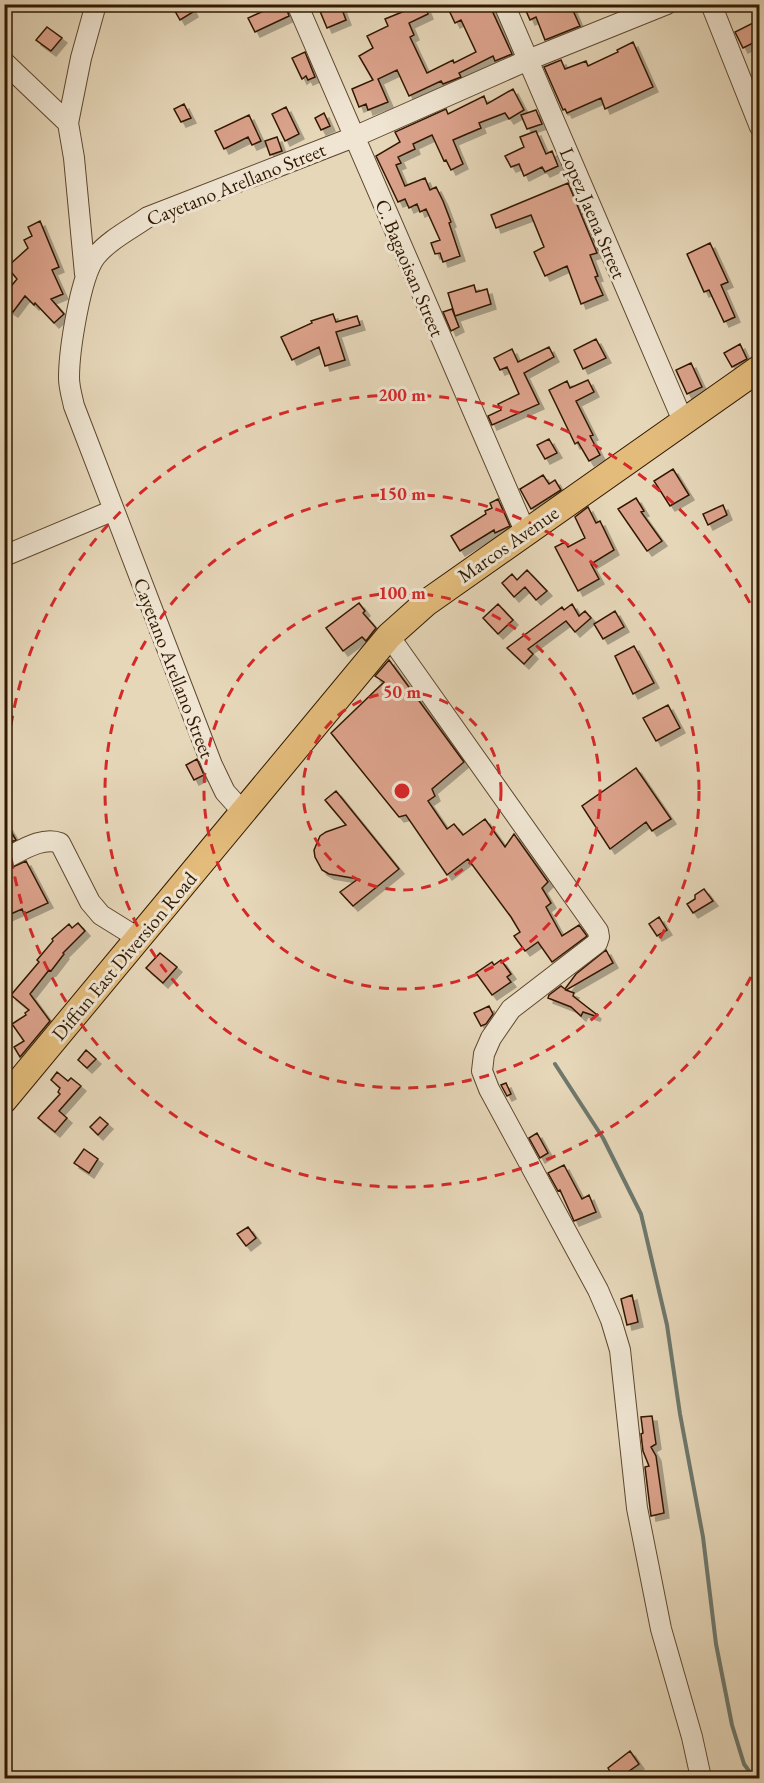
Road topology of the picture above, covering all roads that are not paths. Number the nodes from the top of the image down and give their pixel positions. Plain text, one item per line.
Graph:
1 (96, 4) edge
2 (297, 4) edge
3 (504, 4) edge
4 (667, 4) edge
5 (711, 4) edge
6 (528, 60) junction
7 (4, 62) edge
8 (68, 123) junction
9 (759, 127) edge
10 (354, 137) junction
11 (86, 274) junction
12 (759, 368) edge
13 (683, 421) junction
14 (114, 510) junction
15 (525, 531) junction
16 (4, 556) edge
17 (389, 636) junction
18 (243, 812) junction
19 (4, 859) edge
20 (138, 938) junction
21 (4, 1100) edge
22 (701, 1779) edge

1 - 8 street
2 - 10 street, C. Bagaoisan Street
3 - 6 street, Lopez Jaena Street
4 - 6 street, Cayetano Arellano Street
5 - 9 street
6 - 10 street, Cayetano Arellano Street
6 - 13 street, Lopez Jaena Street
7 - 8 street
8 - 11 street
10 - 11 street, Cayetano Arellano Street
10 - 15 street, C. Bagaoisan Street
11 - 14 street, Cayetano Arellano Street
12 - 13 main road, Marcos Avenue
13 - 15 main road, Marcos Avenue
14 - 16 street
14 - 18 street, Cayetano Arellano Street
15 - 17 main road, Marcos Avenue
17 - 18 main road, Marcos Avenue
17 - 22 street
18 - 20 main road, Diffun East Diversion Road
19 - 20 street
20 - 21 main road, Diffun East Diversion Road

